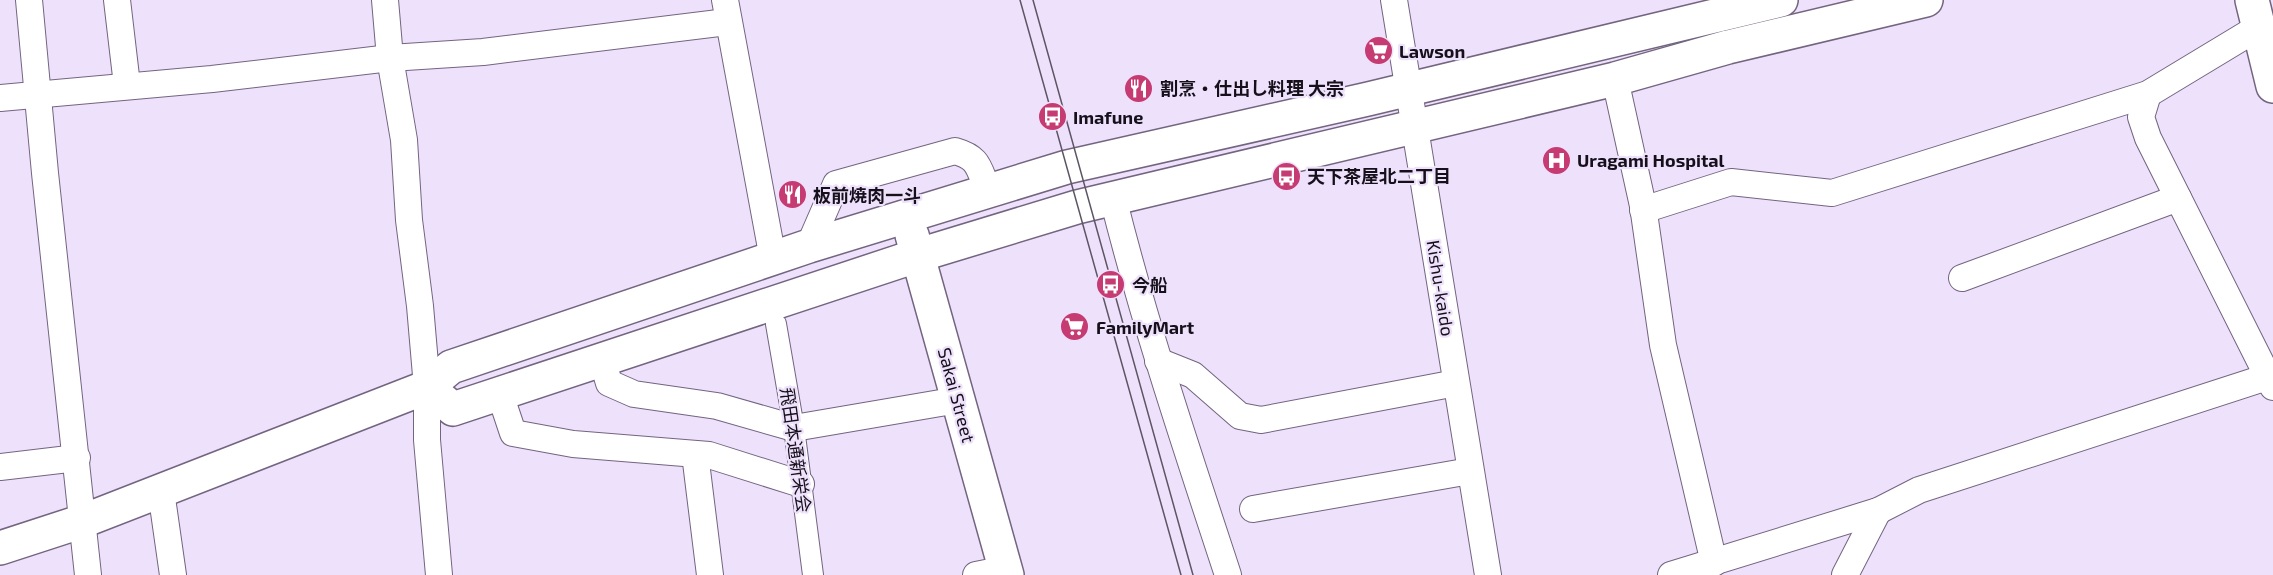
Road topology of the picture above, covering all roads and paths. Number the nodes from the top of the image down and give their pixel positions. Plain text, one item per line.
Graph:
1 (29, 0) edge
2 (117, 0) edge
3 (385, 0) edge
4 (1394, 0) edge
5 (1781, 0) edge
6 (1926, 0) edge
7 (726, 11) edge
8 (2256, 14) edge
9 (390, 58) junction
10 (1615, 79) junction
11 (127, 86) junction
12 (2273, 86) edge
13 (1410, 89) junction
14 (39, 94) junction
15 (2148, 94) junction
16 (0, 98) edge
17 (1415, 127) junction
18 (988, 190) junction
19 (1113, 198) junction
20 (2178, 198) junction
21 (1643, 210) junction
22 (906, 216) junction
23 (809, 246) junction
24 (919, 255) junction
25 (772, 259) junction
26 (1962, 278) dead end
27 (776, 324) dead end
28 (602, 359) junction
29 (1158, 361) junction
30 (2271, 380) edge
31 (1456, 382) junction
32 (427, 387) junction
33 (500, 394) junction
34 (958, 400) junction
35 (794, 428) junction
36 (694, 454) junction
37 (77, 458) junction
38 (0, 467) edge
39 (1470, 471) junction
40 (801, 484) junction
41 (161, 491) junction
42 (1253, 509) dead end
43 (1878, 511) junction
44 (83, 521) junction
45 (0, 548) edge
46 (1714, 563) junction
47 (996, 573) edge
48 (88, 575) edge
49 (174, 575) edge
50 (439, 575) edge
51 (710, 575) edge
52 (813, 575) edge
53 (1228, 575) edge
54 (1488, 575) edge
55 (1671, 575) edge
56 (1845, 575) edge

1 - 14 street
2 - 11 street
3 - 9 street
4 - 13 street, Kishu-kaido
5 - 13 street
6 - 10 street
7 - 9 street
7 - 25 street
8 - 12 street
8 - 15 street
9 - 11 street
9 - 32 street
10 - 17 street
10 - 21 street
11 - 14 street
13 - 17 street, Kishu-kaido
13 - 18 street
14 - 16 street
14 - 37 street
15 - 20 street
15 - 21 street
17 - 19 street
17 - 31 street, Kishu-kaido
18 - 22 street
18 - 23 street
19 - 24 street
19 - 29 street
20 - 26 street
20 - 30 street
21 - 46 street
22 - 23 street
22 - 24 street, Sakai Street
23 - 25 street
24 - 28 street
24 - 34 street, Sakai Street
25 - 32 street
27 - 35 street, 飛田本通新栄会
28 - 33 street
28 - 35 street
29 - 31 street
29 - 53 street
30 - 43 street
31 - 39 street, Kishu-kaido
32 - 33 street
32 - 41 street
32 - 50 street
33 - 36 street
34 - 35 street
34 - 47 street, Sakai Street
35 - 40 street, 飛田本通新栄会
36 - 40 street
36 - 51 street
37 - 38 street
37 - 44 street
39 - 42 street
39 - 54 street, Kishu-kaido
40 - 52 street, 飛田本通新栄会
41 - 44 street
41 - 49 street
43 - 46 street
43 - 56 street
44 - 45 street
44 - 48 street
46 - 55 street

